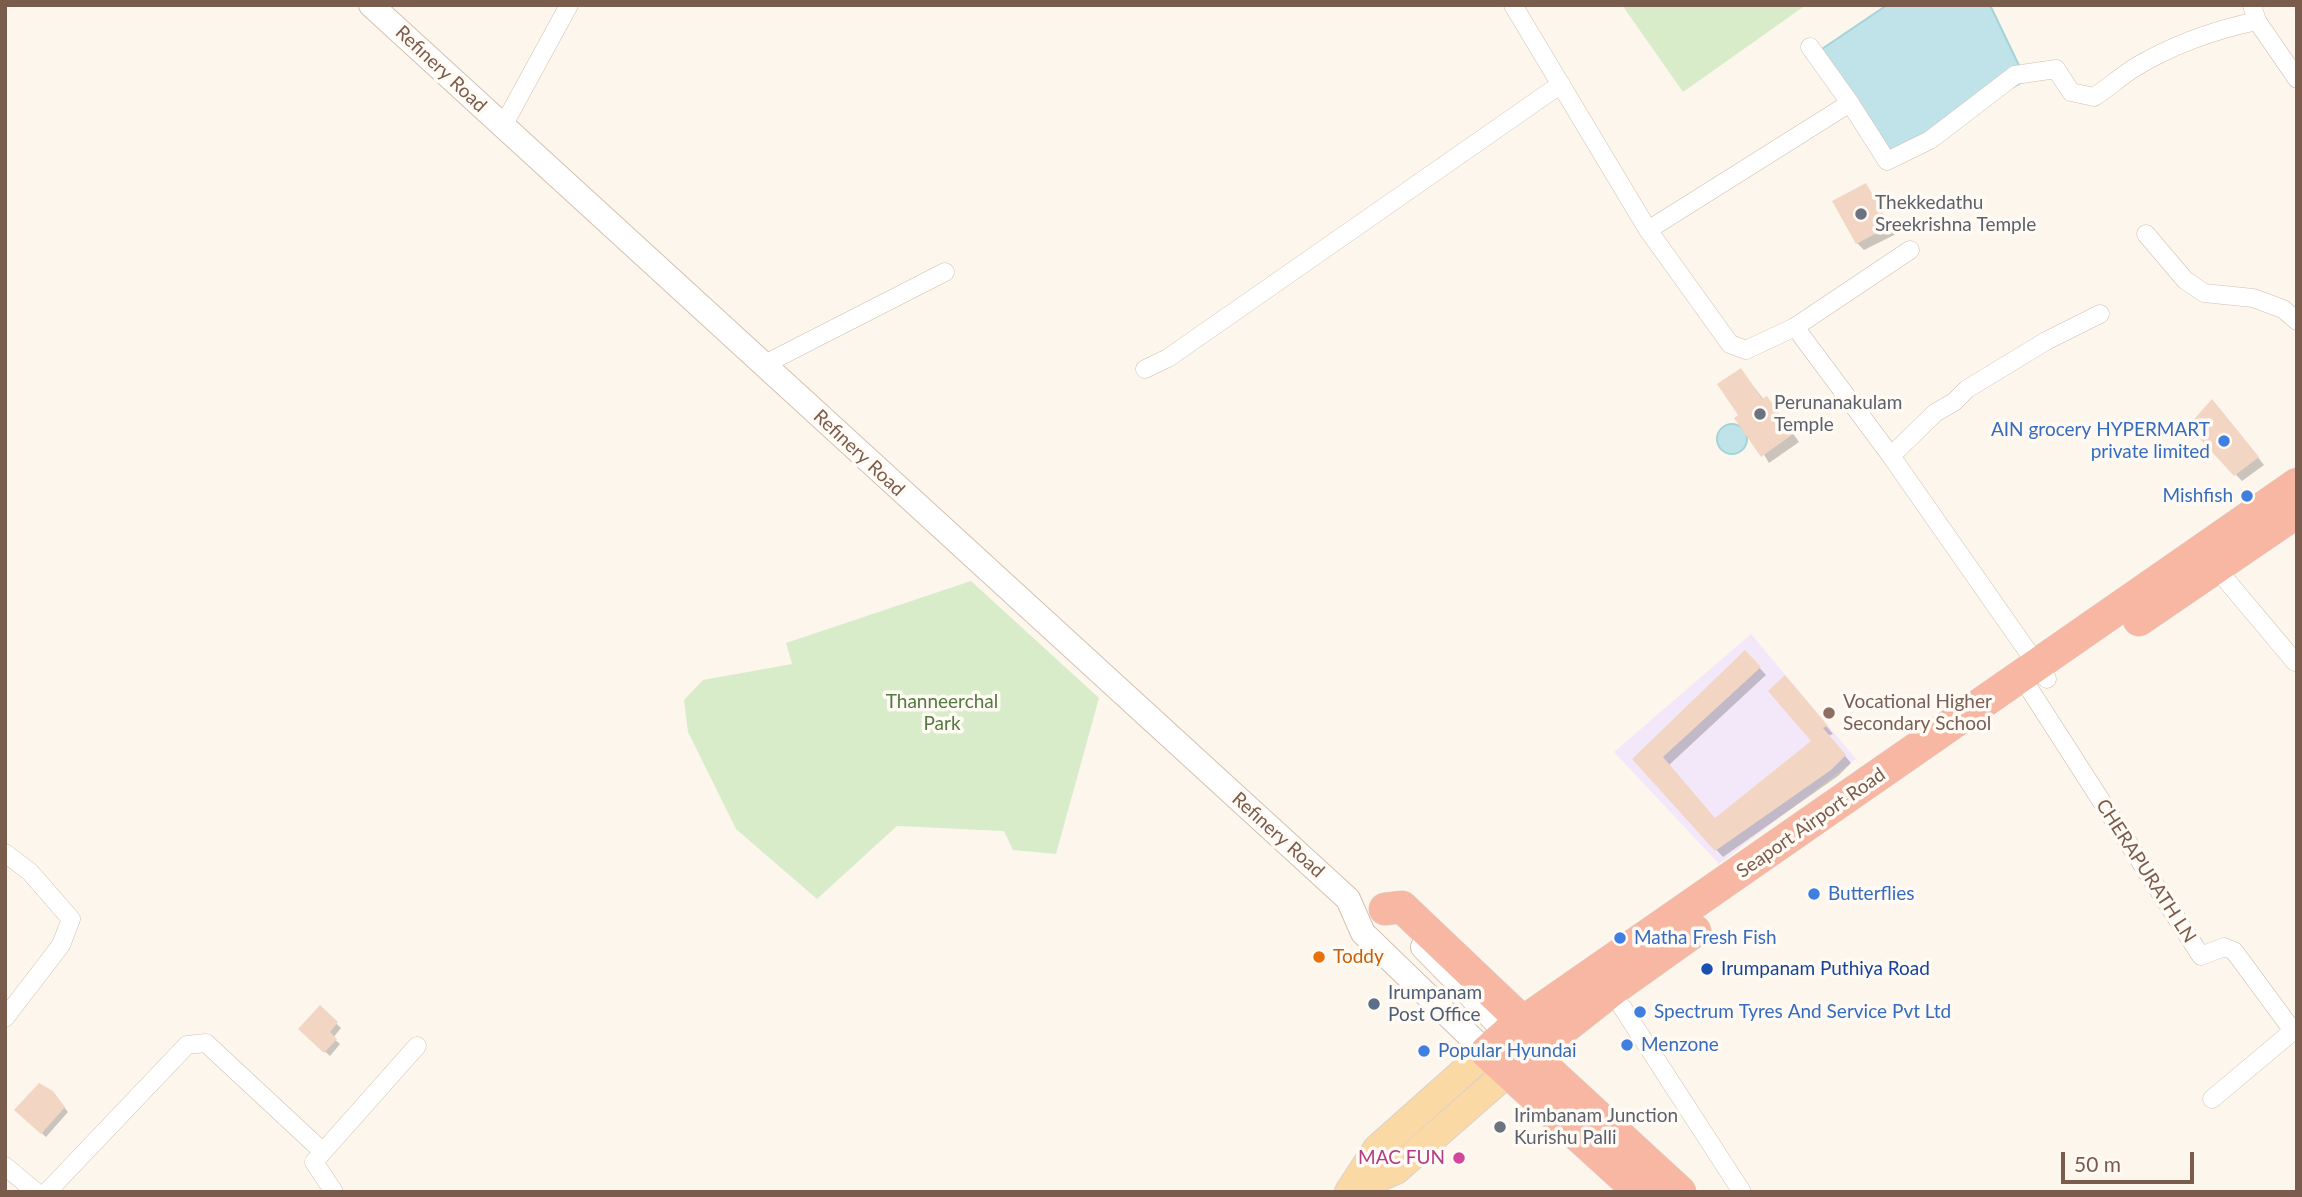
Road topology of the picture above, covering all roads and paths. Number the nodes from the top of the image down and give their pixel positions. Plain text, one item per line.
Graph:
1 (371, 5) edge
2 (569, 5) edge
3 (1513, 5) edge
4 (2255, 13) edge
5 (1810, 47) dead end
6 (2297, 79) edge
7 (1561, 85) junction
8 (1850, 103) junction
9 (503, 126) junction
10 (1648, 230) junction
11 (2146, 234) dead end
12 (1910, 250) dead end
13 (945, 272) dead end
14 (2100, 314) dead end
15 (2297, 321) edge
16 (1795, 327) junction
17 (763, 365) junction
18 (1145, 369) dead end
19 (1891, 456) junction
20 (2297, 484) edge
21 (2297, 512) edge
22 (2217, 569) junction
23 (2295, 662) dead end
24 (2038, 678) junction
25 (5, 853) edge
26 (1348, 899) junction
27 (1385, 909) joint
28 (1666, 951) junction
29 (1622, 1007) junction
30 (5, 1018) edge
31 (417, 1046) dead end
32 (1509, 1053) junction
33 (2212, 1099) dead end
34 (322, 1151) junction
35 (5, 1167) edge
36 (1350, 1190) edge
37 (1639, 1191) edge
38 (36, 1192) edge
39 (47, 1192) edge
40 (334, 1192) edge
41 (1680, 1192) edge
42 (1742, 1192) edge

1 - 9 main road, Refinery Road
2 - 9 street
3 - 7 street
4 - 6 street
4 - 8 street
5 - 8 street
7 - 10 street
7 - 18 street
8 - 10 street
9 - 17 main road, Refinery Road
10 - 16 street
11 - 15 street
12 - 16 street
13 - 17 street
14 - 19 street
16 - 19 street
17 - 26 main road, Refinery Road
19 - 24 street
20 - 24 highway, Seaport Airport Road
21 - 22 highway, Seaport Airport Road
22 - 23 street
22 - 24 highway, Seaport Airport Road
24 - 28 highway, Seaport Airport Road
24 - 32 highway, Seaport Airport Road
24 - 33 street, CHERAPURATH LN
25 - 30 street
26 - 27 main road, Refinery Road
26 - 32 main road, Refinery Road
27 - 32 highway
28 - 29 highway
28 - 32 highway, Seaport Airport Road
29 - 32 highway
29 - 42 street
31 - 34 street
32 - 36 main road, Seaport Airport Road
32 - 36 main road, Seaport Airport Road
32 - 37 highway, Refinery Road
32 - 41 highway, Refinery Road
34 - 39 street
34 - 40 street
35 - 38 street

